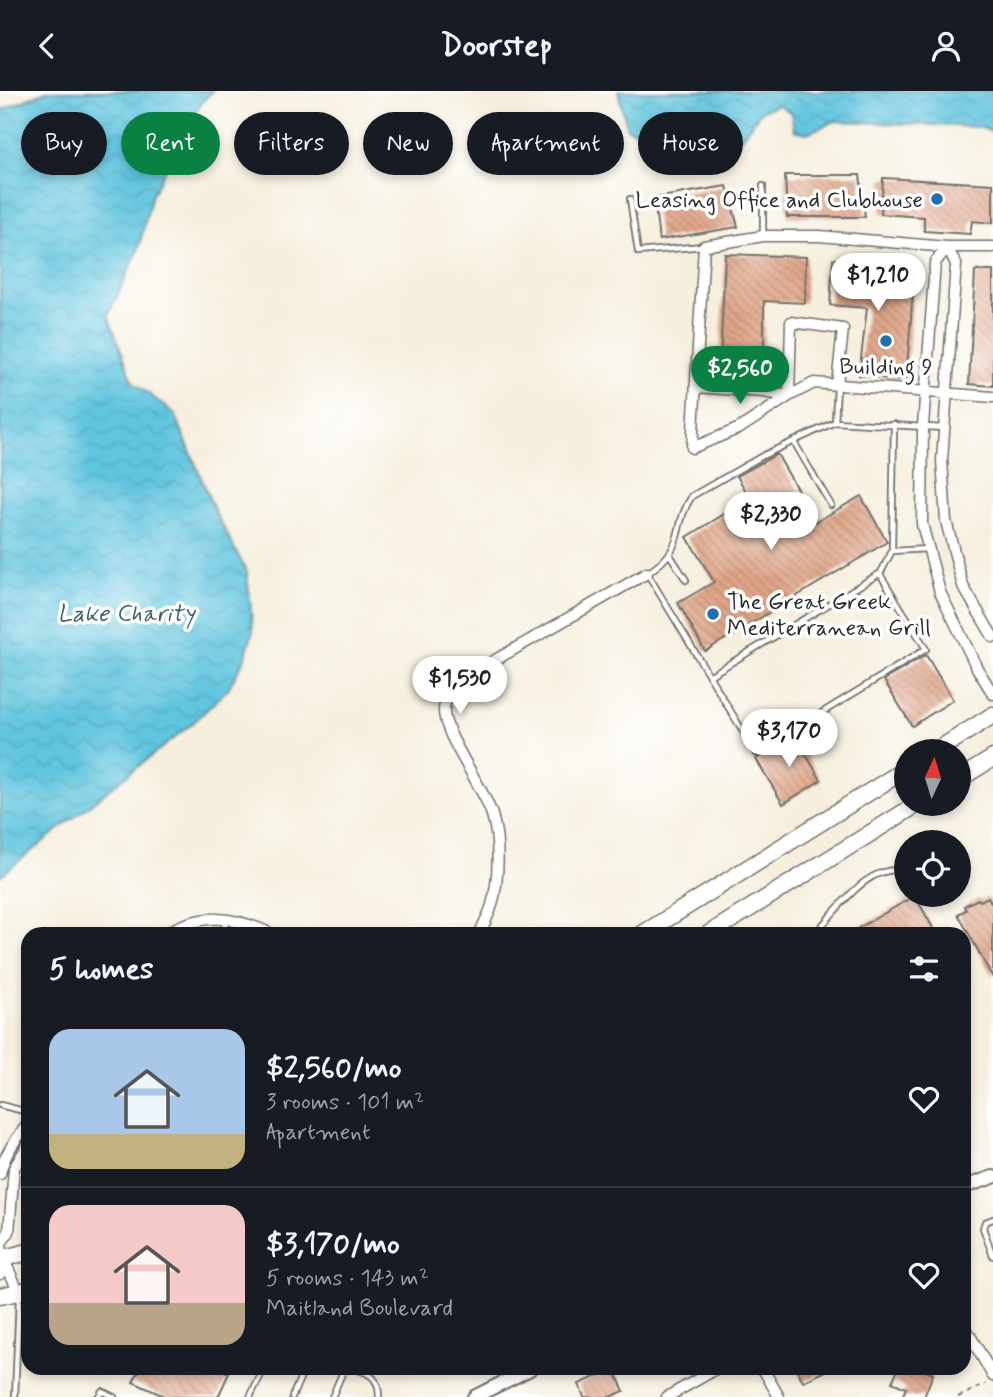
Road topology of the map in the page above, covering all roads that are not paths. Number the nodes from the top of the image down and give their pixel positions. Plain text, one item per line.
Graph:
1 (763, 186) dead end
2 (630, 199) dead end
3 (763, 236) junction
4 (704, 246) junction
5 (947, 247) junction
6 (993, 247) edge
7 (837, 385) junction
8 (695, 387) junction
9 (925, 391) junction
10 (947, 395) junction
11 (789, 396) junction
12 (993, 397) edge
13 (835, 422) junction
14 (894, 424) junction
15 (923, 426) junction
16 (945, 428) junction
17 (794, 442) junction
18 (831, 505) dead end
19 (929, 549) junction
20 (892, 551) junction
21 (670, 555) junction
22 (647, 573) junction
23 (880, 574) junction
24 (686, 580) dead end
25 (993, 637) edge
26 (709, 676) junction
27 (993, 694) edge
28 (993, 715) edge
29 (955, 739) edge
30 (993, 758) edge
31 (971, 772) edge
32 (894, 777) edge
33 (898, 816) edge
34 (894, 871) edge
35 (224, 919) junction
36 (175, 927) edge
37 (225, 927) edge
38 (257, 927) edge
39 (482, 927) edge
40 (654, 927) edge
41 (720, 927) edge
42 (820, 927) edge
43 (0, 1105) edge
44 (21, 1110) edge
45 (21, 1132) edge
46 (21, 1156) edge
47 (0, 1174) edge
48 (993, 1177) edge
49 (971, 1185) edge
50 (993, 1219) edge
51 (21, 1253) edge
52 (993, 1254) edge
53 (1, 1255) edge
54 (21, 1288) edge
55 (21, 1291) edge
56 (0, 1296) edge
57 (21, 1302) edge
58 (971, 1339) edge
59 (261, 1375) edge
60 (301, 1375) edge
61 (341, 1375) edge
62 (370, 1375) edge
63 (518, 1375) edge
64 (706, 1375) edge
65 (766, 1375) edge
66 (991, 1379) edge
67 (15, 1397) edge
68 (98, 1397) edge
69 (114, 1397) edge
70 (250, 1397) edge
71 (292, 1397) edge
72 (332, 1397) edge
73 (379, 1397) edge
74 (474, 1397) edge
75 (667, 1397) edge
76 (779, 1397) edge

1 - 3 lane
2 - 4 lane
3 - 4 street
3 - 5 street
4 - 8 street
5 - 6 street
5 - 9 street
5 - 10 street
7 - 9 street
7 - 11 street
7 - 11 street
7 - 13 lane
8 - 11 street
8 - 11 street
9 - 10 street
9 - 15 street
10 - 12 street
10 - 16 street
13 - 14 lane
13 - 17 lane
14 - 15 lane
14 - 20 lane
15 - 16 lane
15 - 19 street
16 - 25 street
17 - 18 lane
17 - 21 lane
19 - 20 lane
19 - 27 street
20 - 23 lane
21 - 22 lane
21 - 24 lane
22 - 26 lane
22 - 39 street
23 - 26 lane
23 - 26 lane
28 - 29 main road
30 - 31 main road
32 - 40 main road
33 - 41 main road
34 - 42 lane
35 - 36 street
35 - 37 lane
35 - 38 street
43 - 44 lane
45 - 47 street
46 - 53 street
48 - 49 street
50 - 52 lane
51 - 53 main road
53 - 54 street
55 - 56 main road
57 - 67 lane
58 - 66 street
59 - 70 lane
60 - 71 lane
61 - 72 lane
62 - 73 lane
63 - 74 street
64 - 75 street
65 - 76 street
68 - 69 lane

